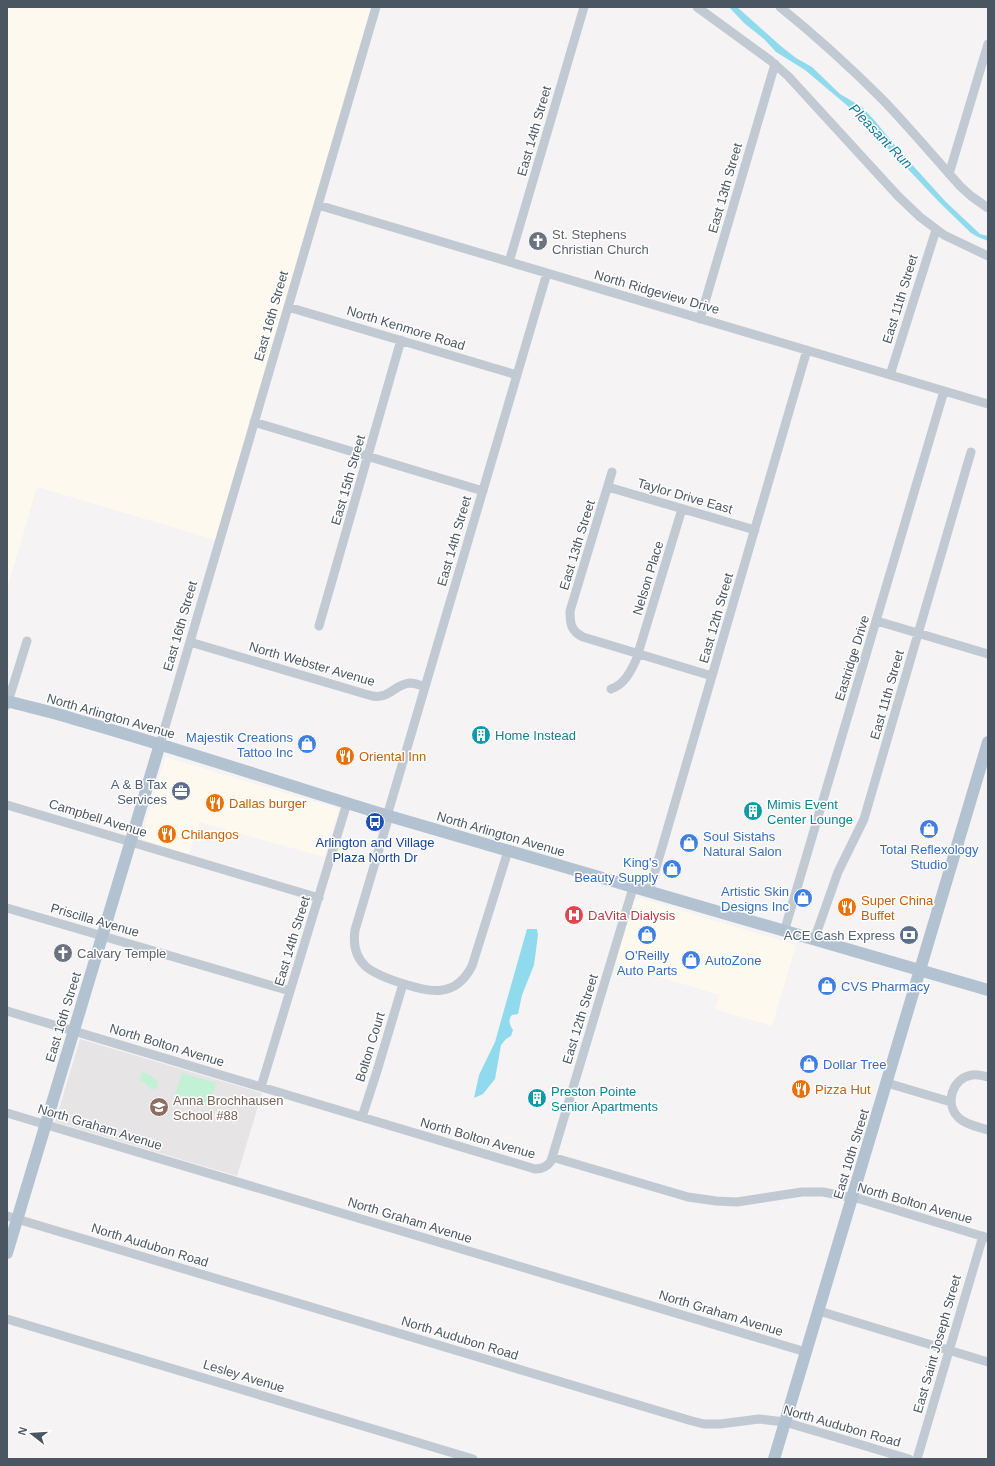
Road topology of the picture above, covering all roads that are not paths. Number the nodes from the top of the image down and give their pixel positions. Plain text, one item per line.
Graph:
1 (376, 7) edge
2 (584, 7) edge
3 (697, 7) edge
4 (780, 7) edge
5 (790, 11) edge
6 (988, 44) edge
7 (775, 64) junction
8 (949, 174) junction
9 (318, 205) junction
10 (988, 208) edge
11 (936, 230) junction
12 (988, 256) edge
13 (509, 262) junction
14 (547, 273) junction
15 (288, 307) junction
16 (700, 319) junction
17 (401, 340) junction
18 (807, 350) junction
19 (517, 375) junction
20 (890, 375) junction
21 (944, 391) junction
22 (988, 404) edge
23 (254, 422) junction
24 (971, 452) dead end
25 (368, 456) junction
26 (612, 472) dead end
27 (608, 487) junction
28 (483, 491) junction
29 (682, 509) junction
30 (755, 530) junction
31 (877, 621) junction
32 (319, 626) dead end
33 (918, 634) junction
34 (27, 641) dead end
35 (190, 642) junction
36 (639, 654) junction
37 (988, 654) edge
38 (712, 676) junction
39 (425, 687) junction
40 (611, 689) dead end
41 (8, 703) edge
42 (988, 742) edge
43 (160, 744) junction
44 (347, 803) junction
45 (7, 805) edge
46 (388, 816) junction
47 (130, 842) junction
48 (508, 851) junction
49 (633, 888) junction
50 (649, 892) junction
51 (319, 898) junction
52 (7, 908) edge
53 (784, 932) junction
54 (102, 936) junction
55 (814, 940) junction
56 (920, 971) junction
57 (403, 984) junction
58 (988, 990) edge
59 (290, 991) junction
60 (7, 1010) edge
61 (74, 1030) junction
62 (988, 1077) edge
63 (887, 1083) junction
64 (261, 1087) junction
65 (951, 1102) junction
66 (7, 1113) edge
67 (362, 1117) junction
68 (46, 1124) junction
69 (988, 1130) edge
70 (552, 1158) junction
71 (852, 1197) junction
72 (12, 1217) edge
73 (985, 1237) edge
74 (7, 1253) edge
75 (818, 1311) junction
76 (7, 1319) edge
77 (949, 1350) junction
78 (806, 1352) junction
79 (988, 1362) edge
80 (785, 1422) junction
81 (473, 1459) edge
82 (774, 1459) edge
83 (909, 1459) edge
84 (917, 1459) edge

1 - 9 street, East 16th Street
2 - 13 street, East 14th Street
3 - 7 street
4 - 5 street
5 - 8 street
6 - 8 street
7 - 11 street
7 - 16 street, East 13th Street
8 - 10 street
9 - 13 street, North Ridgeview Drive
9 - 15 street, East 16th Street
11 - 12 street
11 - 20 street, East 11th Street
13 - 14 street, North Ridgeview Drive
14 - 16 street, North Ridgeview Drive
14 - 19 street, East 14th Street
15 - 17 street, North Kenmore Road
15 - 23 street, East 16th Street
16 - 18 street, North Ridgeview Drive
17 - 19 street, North Kenmore Road
17 - 25 street, East 15th Street
18 - 20 street, North Ridgeview Drive
18 - 30 street, East 12th Street
19 - 28 street, East 14th Street
20 - 21 street, North Ridgeview Drive
21 - 22 street, North Ridgeview Drive
21 - 31 street, Eastridge Drive
23 - 25 street
23 - 35 street, East 16th Street
24 - 33 street, East 11th Street
25 - 28 street
25 - 32 street, East 15th Street
26 - 27 street, East 13th Street
27 - 29 street, Taylor Drive East
27 - 36 street, East 13th Street
28 - 39 street, East 14th Street
29 - 30 street, Taylor Drive East
29 - 36 street, Nelson Place
30 - 38 street, East 12th Street
31 - 33 street
31 - 53 street, Eastridge Drive
33 - 37 street
33 - 55 street, East 11th Street
34 - 41 street
35 - 39 street, North Webster Avenue
35 - 43 street, East 16th Street
36 - 38 street
36 - 40 street, Nelson Place
38 - 50 street, East 12th Street
39 - 46 street, East 14th Street
41 - 43 main road, North Arlington Avenue
42 - 56 main road, East 10th Street
43 - 44 main road, North Arlington Avenue
43 - 47 main road, East 16th Street
44 - 46 main road, North Arlington Avenue
44 - 51 street, East 14th Street
45 - 47 street, Campbell Avenue
46 - 48 main road, North Arlington Avenue
46 - 57 street, East 14th Street
47 - 51 street, Campbell Avenue
47 - 54 main road, East 16th Street
48 - 49 main road, North Arlington Avenue
48 - 57 street, East 14th Street
49 - 50 main road, North Arlington Avenue
49 - 70 street, East 12th Street
50 - 53 main road, North Arlington Avenue
51 - 59 street, East 14th Street
52 - 54 street, Priscilla Avenue
53 - 55 main road, North Arlington Avenue
54 - 59 street, Priscilla Avenue
54 - 61 main road, East 16th Street
55 - 56 main road, North Arlington Avenue
56 - 58 main road, North Arlington Avenue
56 - 63 main road, East 10th Street
57 - 67 street, Bolton Court
59 - 64 street, East 14th Street
60 - 61 street, North Bolton Avenue
61 - 64 street, North Bolton Avenue
61 - 68 main road, East 16th Street
62 - 65 street
63 - 65 street
63 - 71 main road, East 10th Street
64 - 67 street, North Bolton Avenue
65 - 69 street
66 - 68 street, North Graham Avenue
67 - 70 street, North Bolton Avenue
68 - 72 main road, East 16th Street
68 - 78 street, North Graham Avenue
70 - 71 street, North Bolton Avenue
71 - 73 street, North Bolton Avenue
71 - 75 main road, East 10th Street
72 - 74 main road, East 16th Street
72 - 80 street, North Audubon Road
73 - 77 street, East Saint Joseph Street
75 - 77 street
75 - 78 main road, East 10th Street
76 - 81 street, Lesley Avenue
77 - 79 street
77 - 84 street, East Saint Joseph Street
78 - 80 main road, East 10th Street
80 - 82 main road, East 10th Street
80 - 83 street, North Audubon Road

